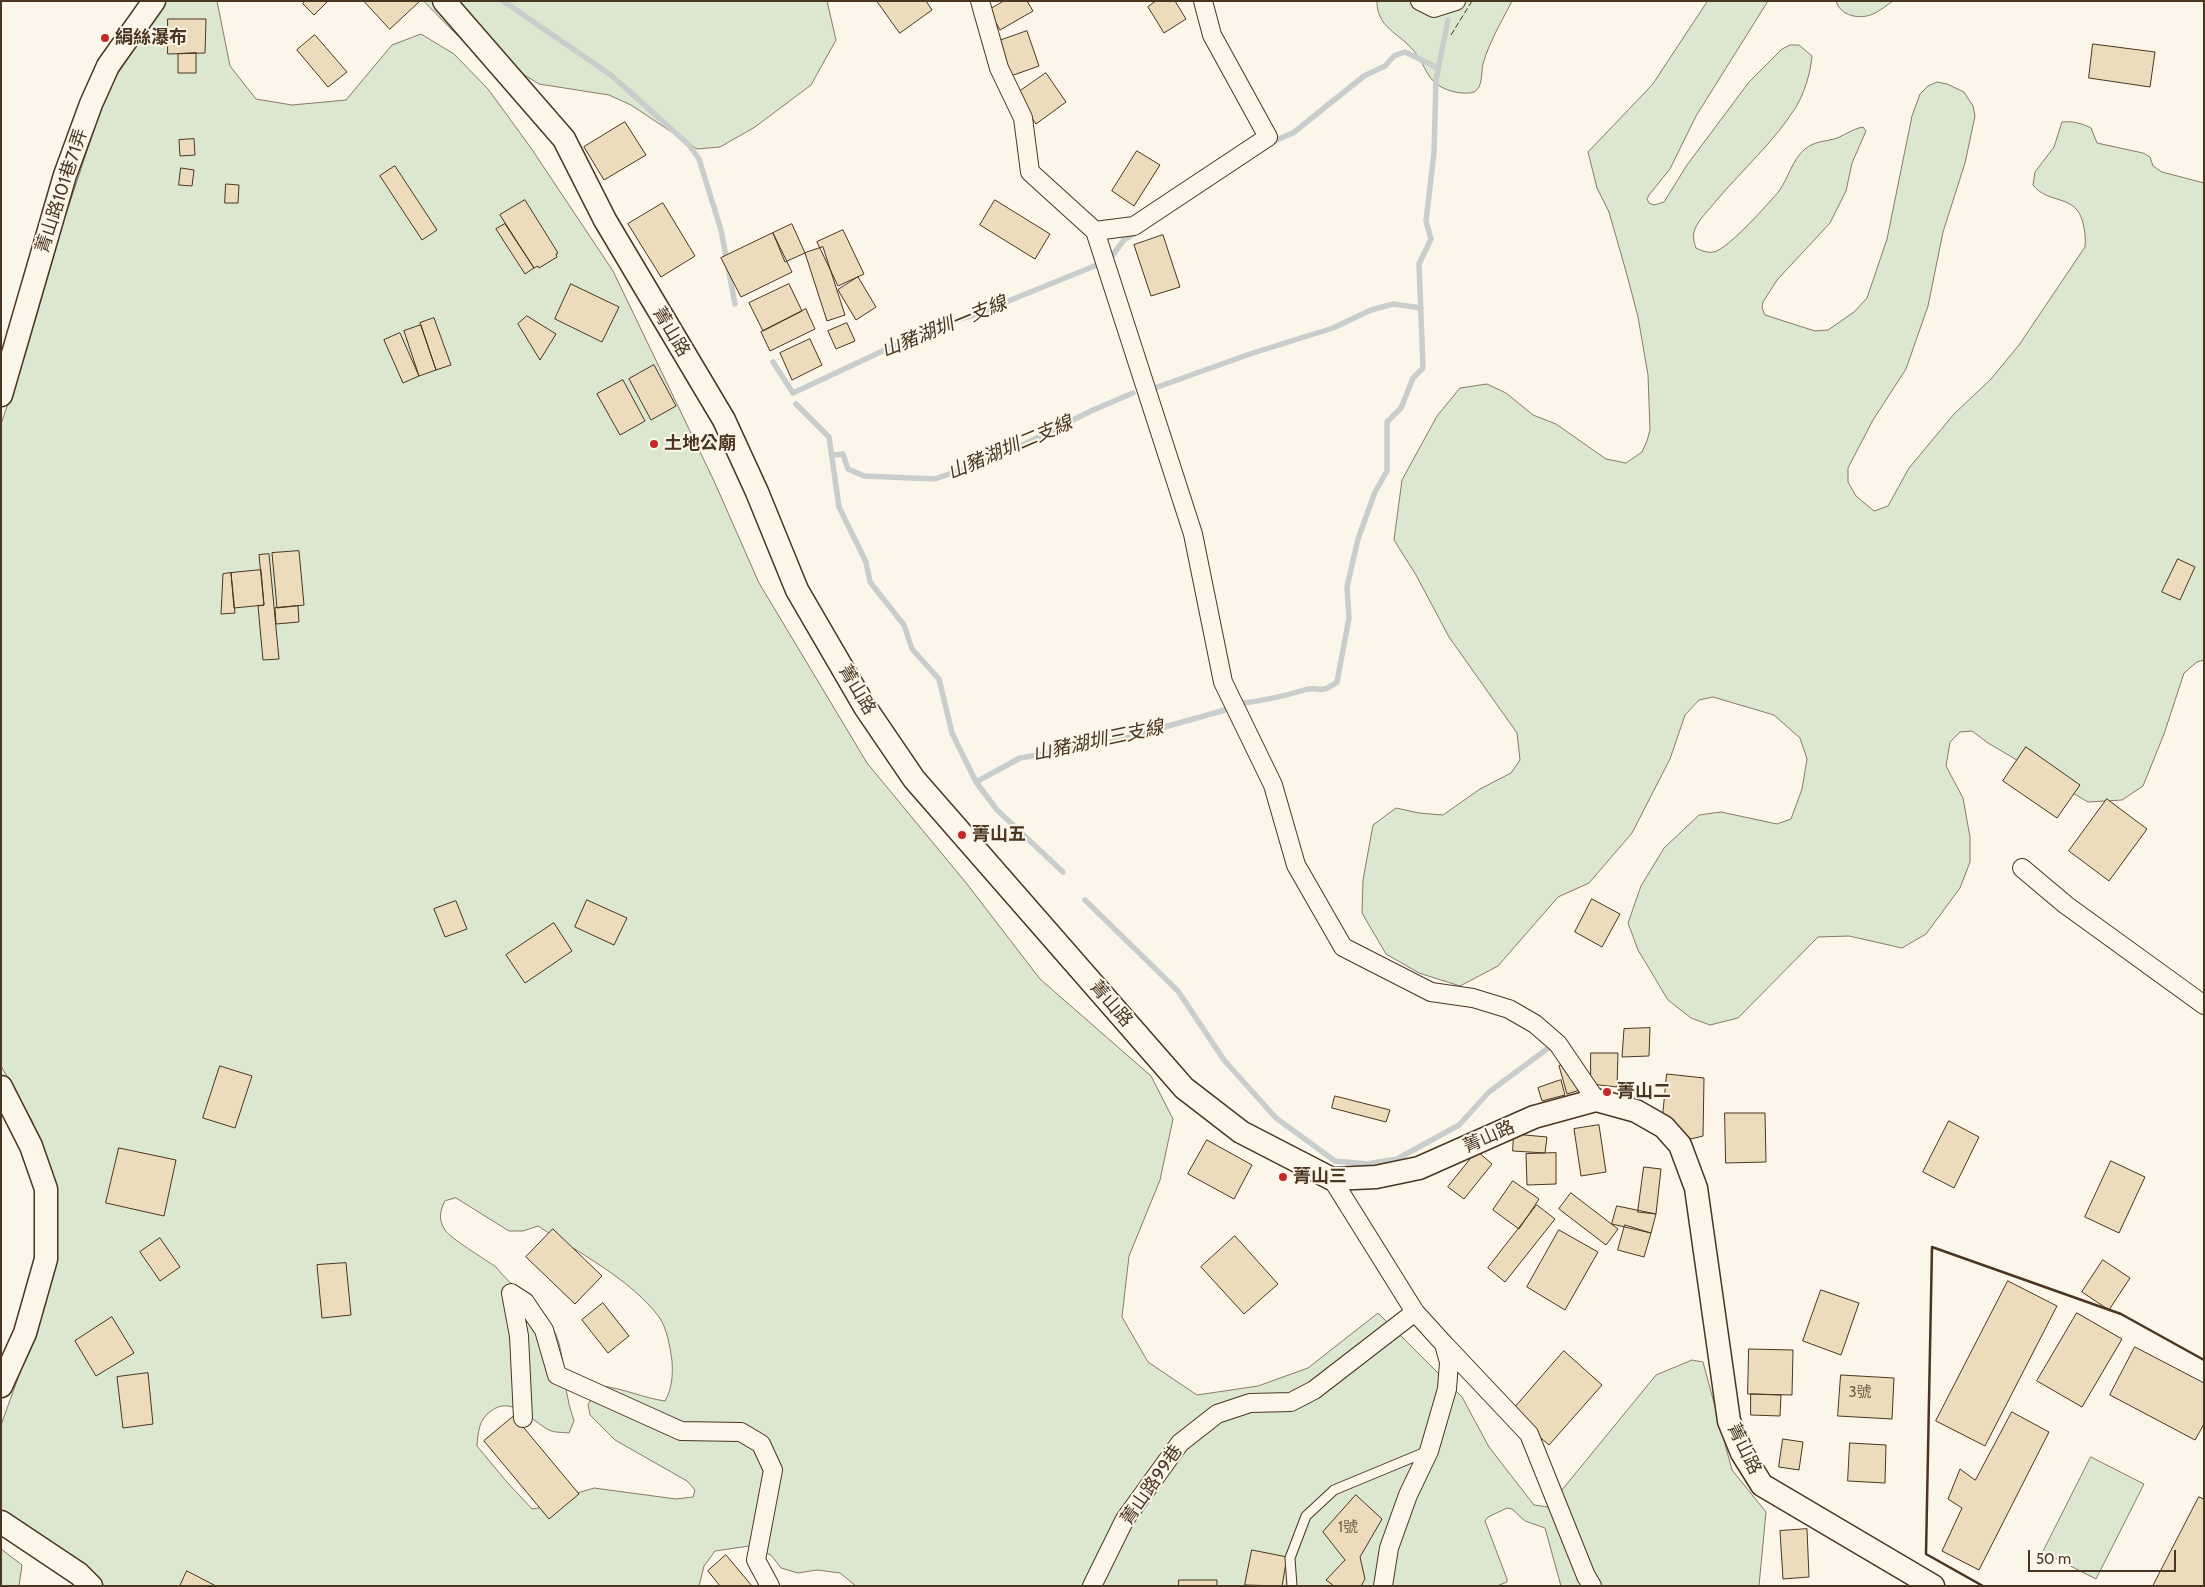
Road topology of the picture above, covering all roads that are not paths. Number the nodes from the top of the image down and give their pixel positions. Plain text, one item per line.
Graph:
1 (154, 1) edge
2 (444, 1) edge
3 (980, 1) edge
4 (1203, 1) edge
5 (1420, 1) edge
6 (1456, 1) edge
7 (1095, 231) junction
8 (1, 395) edge
9 (2022, 868) dead end
10 (2204, 1005) edge
11 (1, 1087) edge
12 (1596, 1100) junction
13 (1332, 1179) junction
14 (1416, 1312) junction
15 (1444, 1344) junction
16 (1, 1386) edge
17 (523, 1418) dead end
18 (1429, 1451) junction
19 (1, 1522) edge
20 (91, 1586) edge
21 (770, 1586) edge
22 (1092, 1586) edge
23 (1292, 1586) edge
24 (1382, 1586) edge
25 (1592, 1586) edge
26 (1933, 1586) edge

1 - 8 street, 菁山路101巷71弄
2 - 13 street, 菁山路
3 - 7 street
4 - 7 street
5 - 6 street
7 - 12 street
9 - 10 street
11 - 16 street
12 - 13 street, 菁山路
12 - 26 street, 菁山路
13 - 14 street
14 - 15 street
14 - 22 street, 菁山路99巷
15 - 18 street
15 - 25 street
17 - 21 street
18 - 23 lane
18 - 24 street
19 - 20 street

